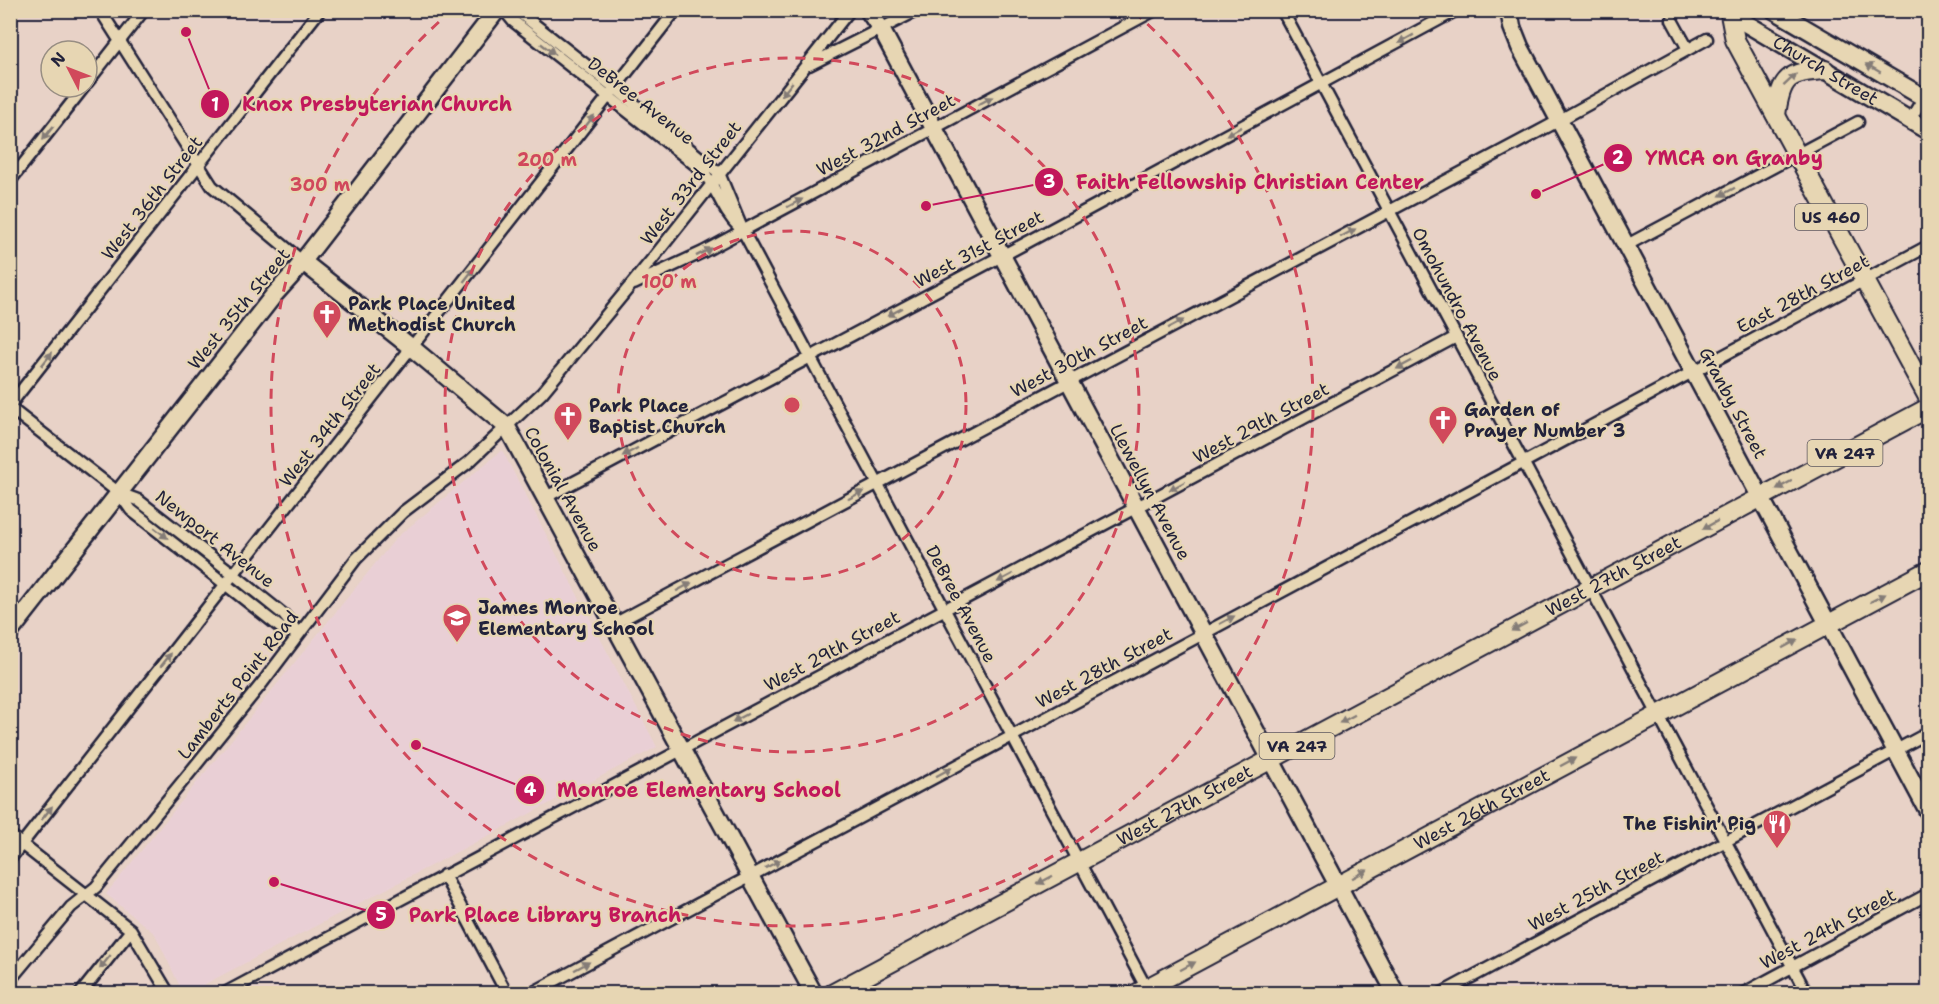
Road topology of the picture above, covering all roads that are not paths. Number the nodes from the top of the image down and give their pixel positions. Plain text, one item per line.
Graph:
1 (100, 10) edge
2 (144, 10) edge
3 (320, 10) edge
4 (497, 10) edge
5 (504, 10) edge
6 (512, 10) edge
7 (676, 10) edge
8 (850, 10) edge
9 (868, 10) edge
10 (918, 10) edge
11 (1155, 10) edge
12 (1282, 10) edge
13 (1457, 10) edge
14 (1509, 10) edge
15 (1774, 10) edge
16 (1728, 12) edge
17 (1672, 20) dead end
18 (881, 29) junction
19 (1707, 39) dead end
20 (120, 42) junction
21 (1688, 49) junction
22 (804, 67) junction
23 (99, 68) edge
24 (1825, 70) junction
25 (1321, 85) junction
26 (612, 92) junction
27 (1927, 96) edge
28 (75, 99) edge
29 (1776, 115) junction
30 (1560, 120) junction
31 (1910, 120) junction
32 (1858, 122) dead end
33 (934, 128) junction
34 (1929, 131) edge
35 (1797, 155) junction
36 (198, 165) junction
37 (716, 178) junction
38 (10, 181) edge
39 (1388, 212) junction
40 (743, 231) junction
41 (1627, 245) junction
42 (1929, 246) edge
43 (1002, 256) junction
44 (302, 261) junction
45 (1864, 280) junction
46 (632, 285) junction
47 (1456, 337) junction
48 (412, 348) junction
49 (810, 357) junction
50 (1693, 371) junction
51 (1069, 381) junction
52 (1929, 397) edge
53 (10, 406) edge
54 (1929, 408) edge
55 (507, 427) junction
56 (1522, 462) junction
57 (878, 484) junction
58 (119, 493) junction
59 (546, 497) junction
60 (1761, 497) junction
61 (1136, 508) junction
62 (1929, 571) edge
63 (234, 574) junction
64 (226, 585) junction
65 (1592, 588) junction
66 (945, 610) junction
67 (614, 624) junction
68 (1827, 624) junction
69 (10, 632) edge
70 (1203, 633) junction
71 (299, 634) junction
72 (1658, 714) junction
73 (1929, 733) edge
74 (1012, 735) junction
75 (681, 750) junction
76 (1896, 750) junction
77 (1270, 760) junction
78 (1929, 811) edge
79 (10, 835) edge
80 (1725, 840) junction
81 (22, 844) junction
82 (10, 859) edge
83 (1080, 861) junction
84 (444, 875) junction
85 (749, 877) junction
86 (1338, 886) junction
87 (1929, 894) edge
88 (87, 895) junction
89 (131, 930) junction
90 (1793, 966) junction
91 (10, 980) edge
92 (1144, 992) edge
93 (80, 993) edge
94 (169, 993) edge
95 (223, 993) edge
96 (507, 993) edge
97 (531, 993) edge
98 (814, 993) edge
99 (832, 993) edge
100 (1396, 993) edge
101 (1440, 993) edge
102 (1742, 993) edge
103 (1807, 993) edge

1 - 20 street, Colonial Avenue
2 - 20 street
3 - 36 street, West 36th Street
4 - 44 street, West 35th Street
5 -> 26 street, DeBree Avenue
6 - 26 street, DeBree Avenue
7 - 26 street, West 34th Street
8 - 22 street, West 33rd Street
9 - 18 street, Llewellyn Avenue
10 - 18 street
33 -> 11 street, West 32nd Street
12 - 25 street, Omohundro Avenue
13 -> 25 street, West 31st Street
14 - 30 street, Granby Street
27 -> 15 street, Church Street
16 - 24 street, Church Street
16 - 29 main road, US 460
17 - 21 street
18 - 22 street
18 - 33 street, Llewellyn Avenue
19 - 21 street, West 30th Street
20 - 23 street
20 - 36 street, Colonial Avenue
21 - 30 street, West 30th Street
22 -> 37 street, West 33rd Street
29 -> 24 main road
24 - 31 street, Church Street
25 - 39 street, Omohundro Avenue
25 -> 43 street, West 31st Street
26 - 37 street, DeBree Avenue
48 -> 26 street, West 34th Street
27 - 31 street
28 -> 38 street
29 - 35 main road, US 460
30 - 39 street, West 30th Street
30 - 41 street, Granby Street
31 - 34 street, Church Street
32 - 35 street
40 -> 33 street, West 32nd Street
33 - 43 street, Llewellyn Avenue
35 -> 41 street
35 - 45 main road, US 460
36 - 44 street, Colonial Avenue
53 -> 36 street, West 36th Street
37 - 40 street, DeBree Avenue
37 - 46 street, West 33rd Street
39 - 47 street, Omohundro Avenue
51 -> 39 street, West 30th Street
46 -> 40 street, West 32nd Street
40 - 49 street, DeBree Avenue
41 - 50 street, Granby Street
42 - 45 street, East 28th Street
43 -> 49 street, West 31st Street
43 - 51 street, Llewellyn Avenue
44 - 48 street, Colonial Avenue
44 - 58 street, West 35th Street
45 - 50 street, East 28th Street
45 - 52 main road, US 460
46 - 55 street, West 33rd Street
47 - 56 street, Omohundro Avenue
47 -> 61 street, West 29th Street
48 - 55 street, Colonial Avenue
48 - 63 street, West 34th Street
49 - 57 street, DeBree Avenue
49 -> 59 street, West 31st Street
50 - 56 street, West 28th Street
50 - 60 street, Granby Street
51 - 57 street, West 30th Street
51 - 61 street, Llewellyn Avenue
53 - 58 street, Newport Avenue
54 -> 60 main road, VA 247
55 - 59 street, Colonial Avenue
55 - 71 street, Lamberts Point Road
56 - 65 street, Omohundro Avenue
70 -> 56 street, West 28th Street
57 - 66 street, DeBree Avenue
67 -> 57 street, West 30th Street
58 - 63 street, Newport Avenue
58 -> 64 street, Newport Avenue
58 - 69 street, West 35th Street
59 - 67 street, Colonial Avenue
60 -> 65 main road, West 27th Street / VA 247
60 - 68 street, Granby Street
61 -> 66 street, West 29th Street
61 - 70 street, Llewellyn Avenue
68 -> 62 main road, West 26th Street
63 - 64 street, West 34th Street
63 - 71 street, Newport Avenue
64 - 71 street, Newport Avenue
81 -> 64 street, West 34th Street
65 - 72 street, Omohundro Avenue
65 -> 77 main road, West 27th Street / VA 247
66 - 74 street, DeBree Avenue
66 -> 75 street, West 29th Street
67 - 75 street, Colonial Avenue
72 -> 68 main road, West 26th Street
68 - 76 street, Granby Street
70 - 74 street, West 28th Street
70 - 77 street, Llewellyn Avenue
71 - 88 street, Lamberts Point Road
72 - 80 street, Omohundro Avenue
86 -> 72 main road, West 26th Street
73 - 76 street, West 25th Street
74 - 83 street, DeBree Avenue
85 -> 74 street, West 28th Street
75 - 84 street, West 29th Street
75 - 85 street, Colonial Avenue
76 - 78 street, Granby Street
76 - 80 street, West 25th Street
77 - 83 main road, West 27th Street / VA 247
77 - 86 street, Llewellyn Avenue
79 - 81 street
80 - 90 street, Omohundro Avenue
80 - 101 street, West 25th Street
81 - 82 street, West 34th Street
81 - 88 street
83 - 92 street, DeBree Avenue
83 -> 99 main road, West 27th Street / VA 247
84 - 95 street, West 29th Street
84 - 96 street
97 -> 85 street, West 28th Street
85 - 98 street, Colonial Avenue
92 -> 86 main road, West 26th Street
86 - 100 street, Llewellyn Avenue
87 - 90 street, West 24th Street
88 - 89 street
88 - 91 street, Lamberts Point Road
89 -> 93 street
89 - 94 street
90 - 102 street, West 24th Street
90 - 103 street, Omohundro Avenue

